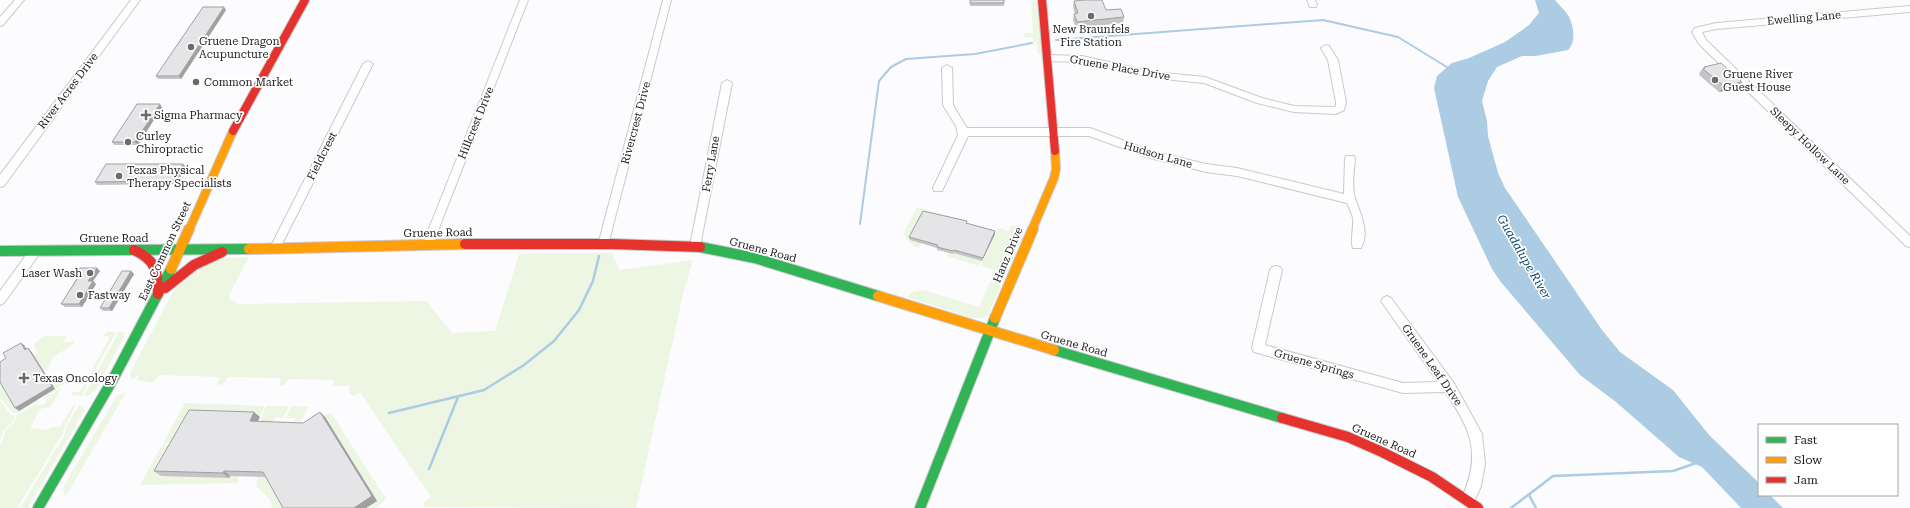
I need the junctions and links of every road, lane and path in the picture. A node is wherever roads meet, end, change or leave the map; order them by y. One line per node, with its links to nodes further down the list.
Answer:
1 (20, 0): 8 (street)
2 (136, 0): 18 (street, River Acres Drive)
3 (305, 0): 27 (street, East Common Street)
4 (524, 0): 24 (street, Hillcrest Drive)
5 (667, 0): 22 (street, Rivercrest Drive)
6 (1042, 0): 11 (street, Hanz Drive)
7 (1910, 9): 9 (street, Ewelling Lane)
8 (0, 23)
9 (1698, 30): 21 (street, Sleepy Hollow Lane)
10 (1326, 48): 11 (street, Gruene Place Drive)
11 (1047, 58): 15 (street, Hanz Drive)
12 (368, 64): 26 (street, Fieldcrest)
13 (947, 68): 16 (street)
14 (727, 83): 25 (street, Ferry Lane)
15 (1054, 131): 16 (street, Hudson Lane); 20 (street, Hudson Lane); 36 (street, Hanz Drive)
16 (963, 132): 19 (street)
17 (1350, 159): 20 (street)
18 (0, 183)
19 (938, 188)
20 (1352, 200): 23 (street)
21 (1910, 244)
22 (603, 245): 24 (street, Gruene Road); 25 (street, Gruene Road)
23 (1357, 245)
24 (427, 246): 26 (street, Gruene Road)
25 (695, 246): 36 (street, Gruene Road)
26 (275, 248): 28 (street, Gruene Road)
27 (181, 249): 28 (street, Gruene Road); 30 (street, Gruene Road); 33 (street, East Common Street)
28 (231, 249): 33 (street)
29 (36, 250): 30 (street, Gruene Road); 31 (street, Gruene Road); 34 (street)
30 (133, 250): 33 (street)
31 (0, 251)
32 (1276, 270): 37 (street, Gruene Springs)
33 (158, 296): 39 (street, East Common Street)
34 (0, 300)
35 (1387, 301): 37 (street, Gruene Leaf Drive)
36 (989, 331): 38 (street, Gruene Road); 40 (street, Hanz Drive)
37 (1450, 387): 38 (street, Gruene Leaf Drive)
38 (1473, 504)
39 (38, 508)
40 (920, 508)

